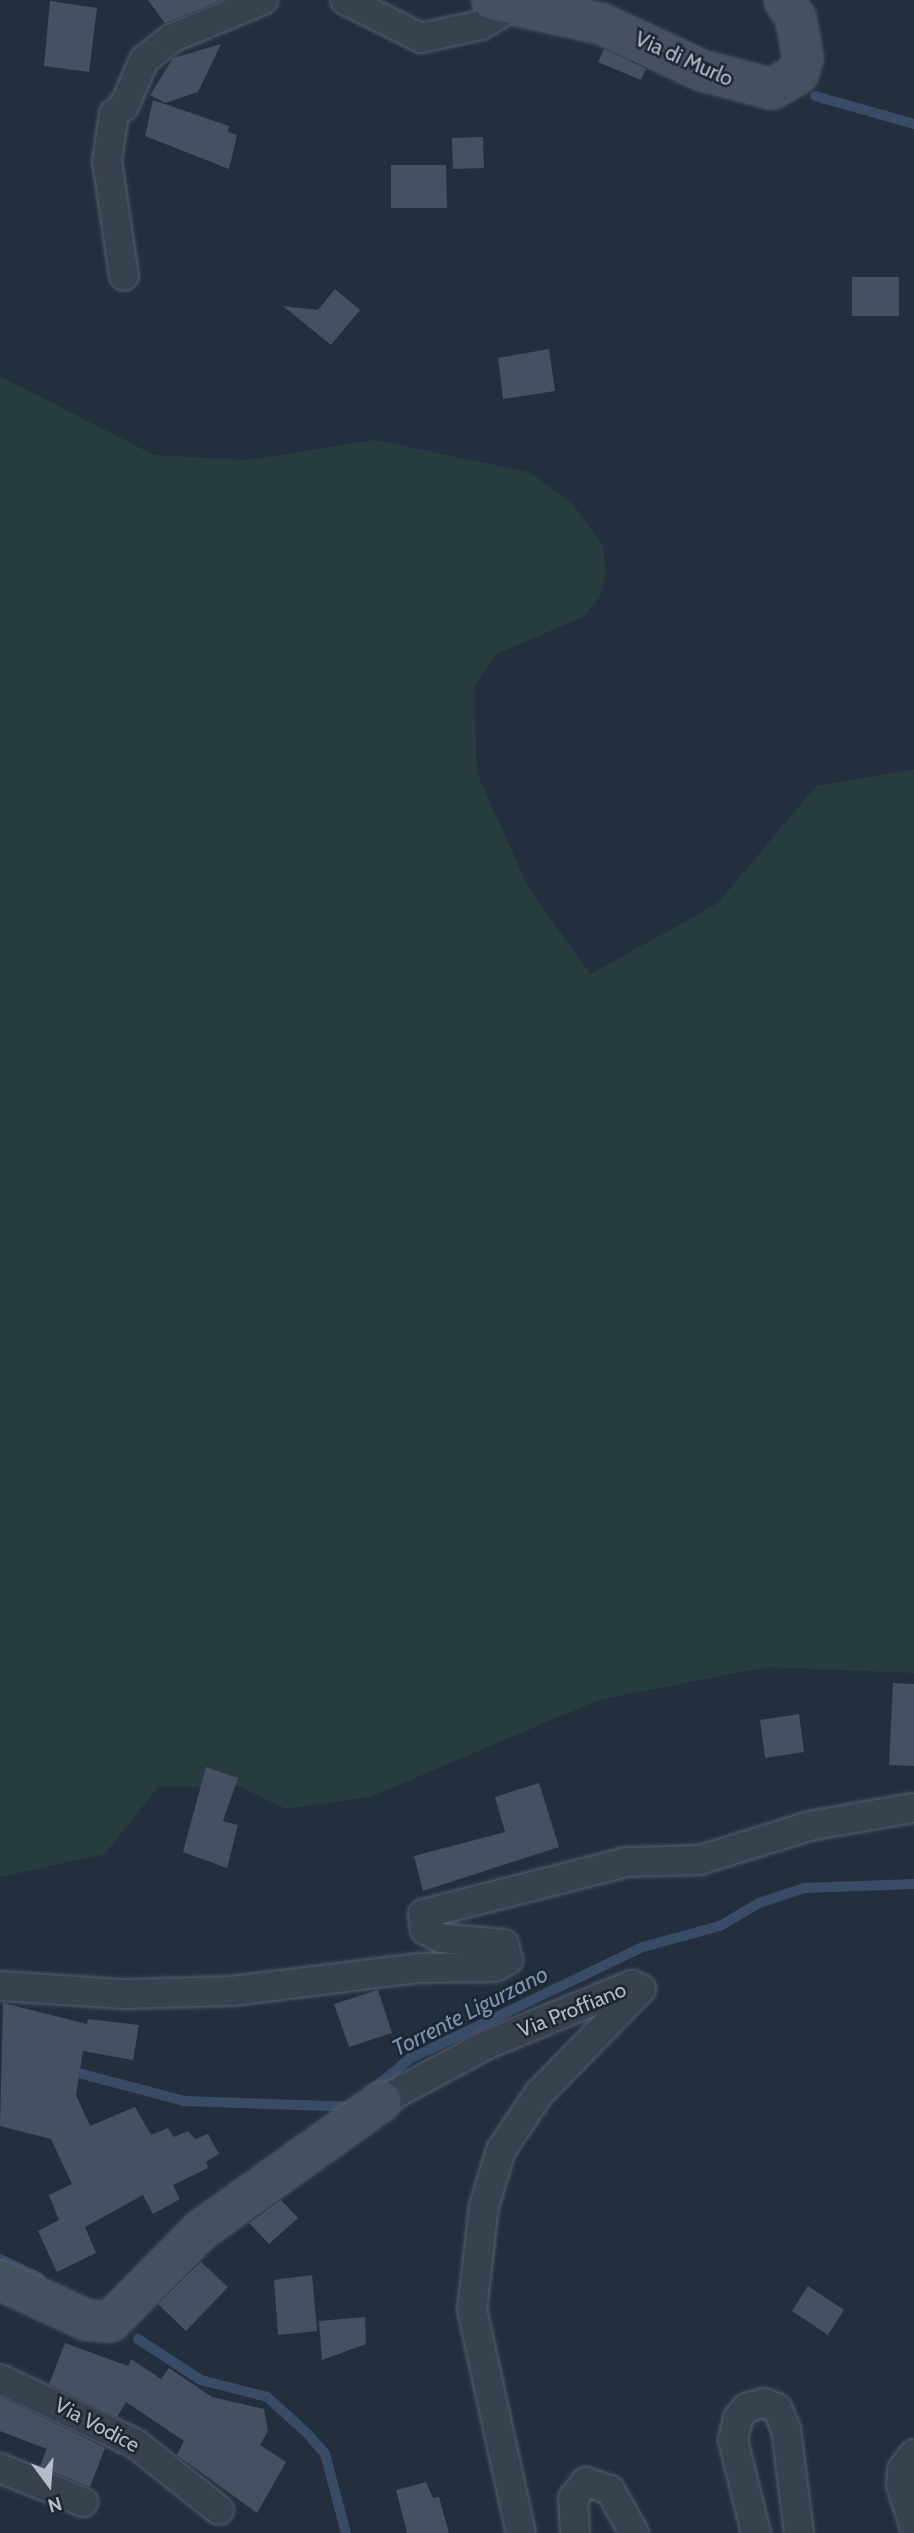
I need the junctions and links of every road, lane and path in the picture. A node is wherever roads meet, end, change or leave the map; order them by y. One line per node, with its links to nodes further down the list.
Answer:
1 (262, 0): 5 (street)
2 (345, 0): 4 (street)
3 (784, 0): 4 (street, Via di Murlo)
4 (501, 4)
5 (124, 276)
6 (912, 1808): 7 (street)
7 (0, 1986)
8 (382, 2101): 9 (street, Via Proffiano); 16 (street, Via Proffiano)
9 (0, 2280)
10 (0, 2379): 14 (street, Via Vodice)
11 (914, 2454): 15 (street)
12 (0, 2468): 13 (street)
13 (83, 2502)
14 (219, 2510)
15 (914, 2525)
16 (522, 2533)
17 (575, 2533): 18 (street)
18 (634, 2533)
19 (755, 2533): 20 (street)
20 (799, 2533)

